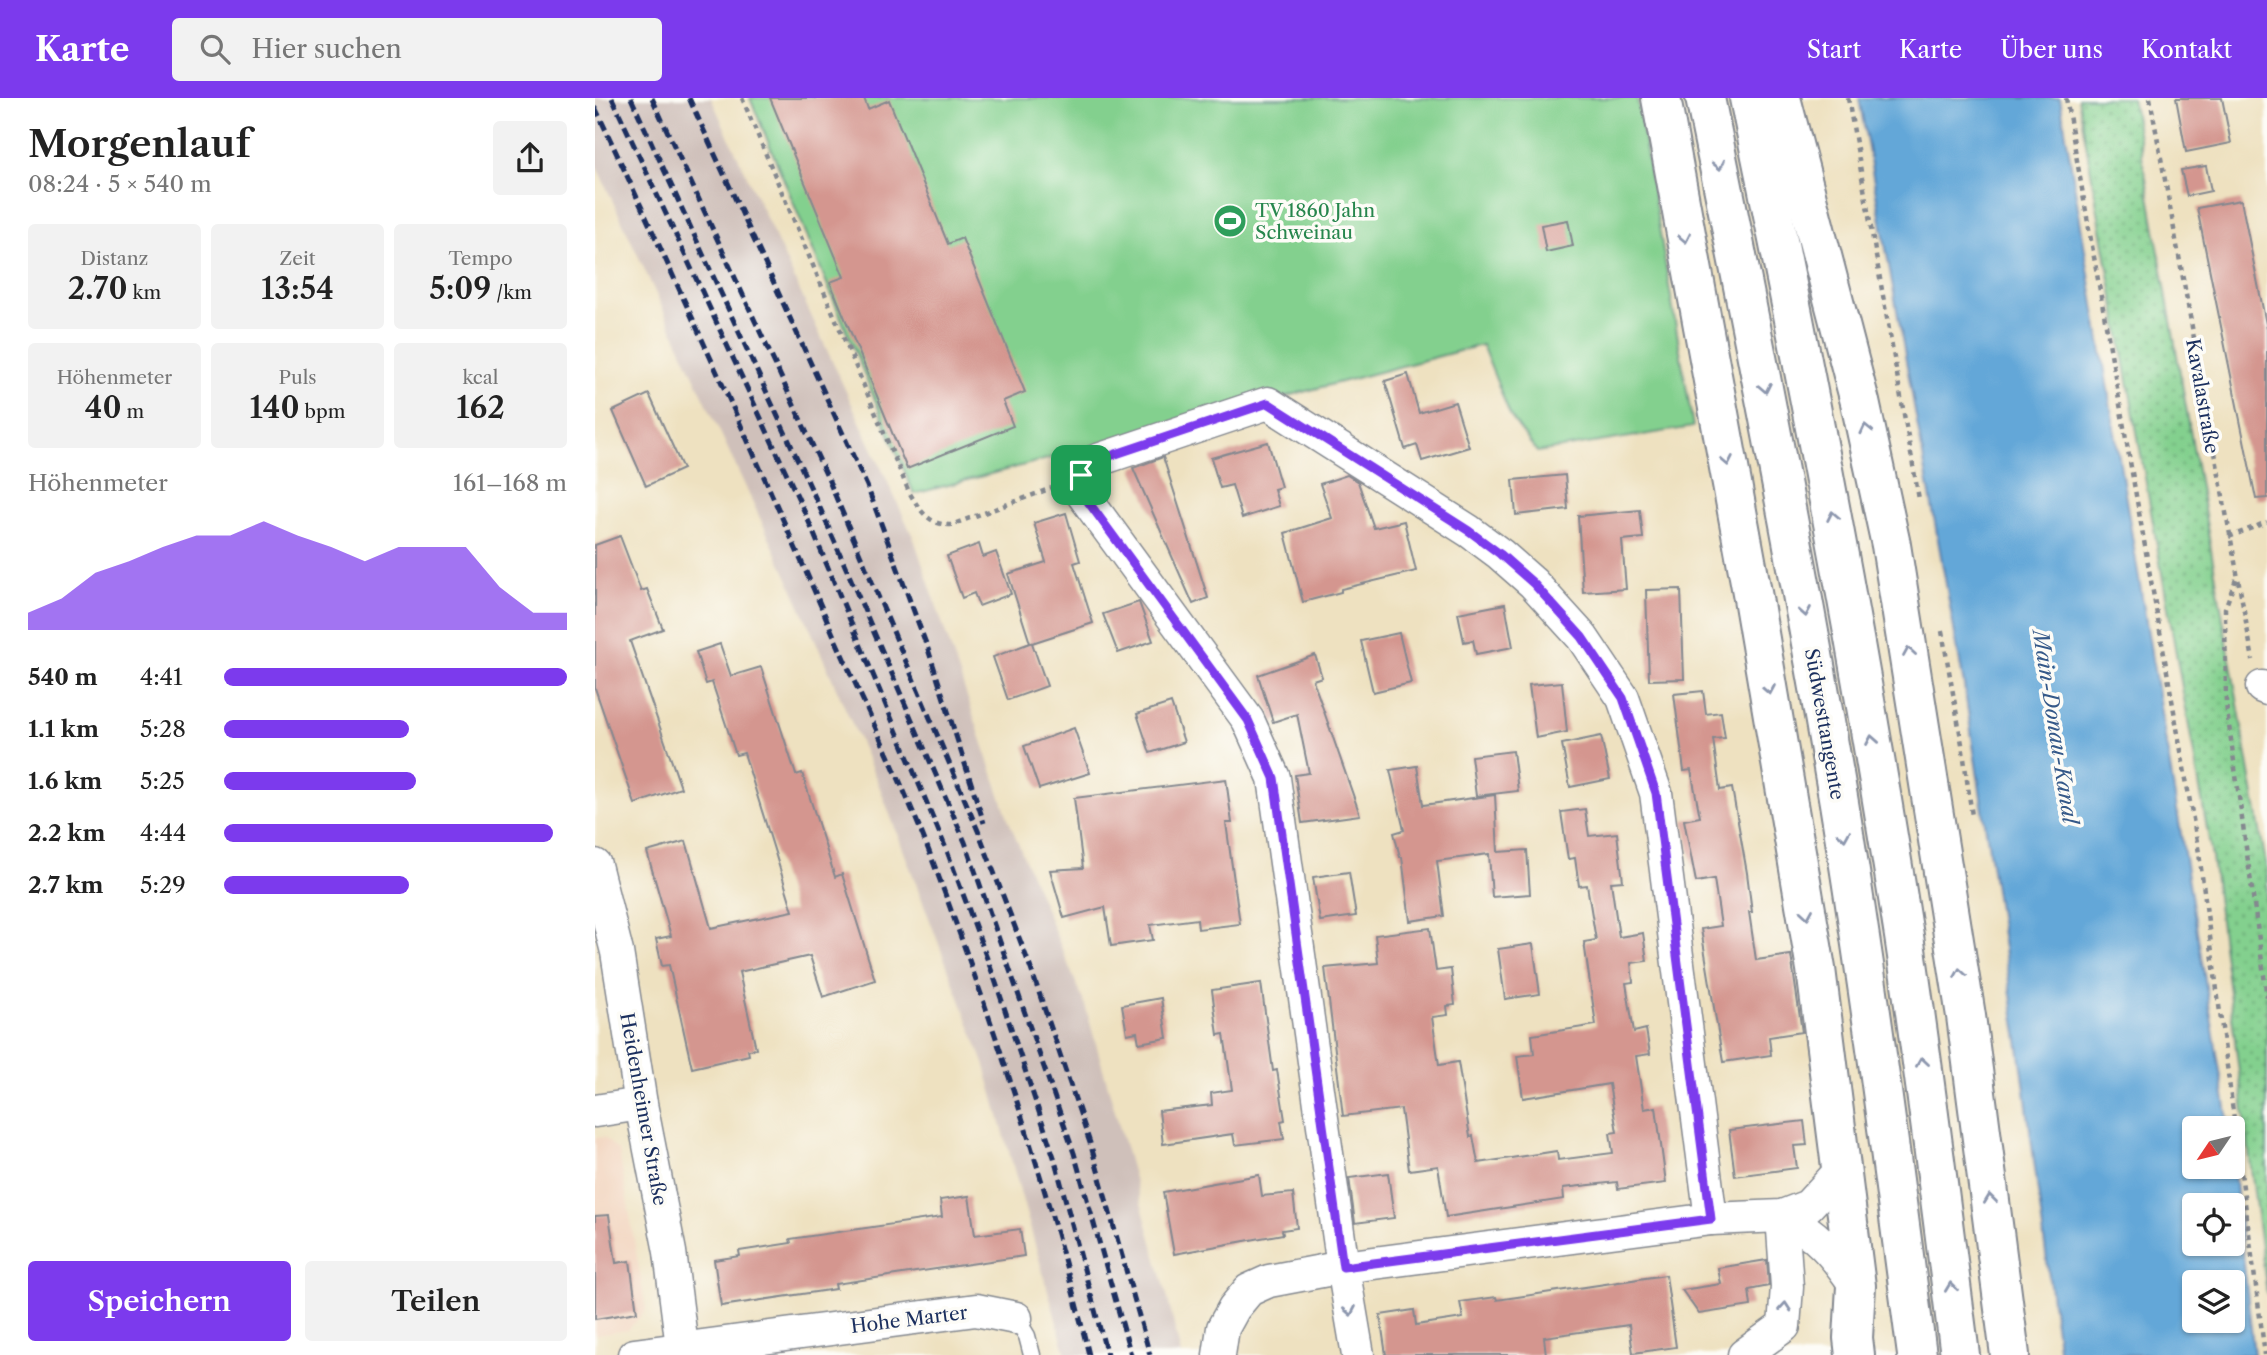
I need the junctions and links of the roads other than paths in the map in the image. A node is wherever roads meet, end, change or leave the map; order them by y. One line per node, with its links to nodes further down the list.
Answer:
1 (1661, 98): 8 (highway, one-way to 8)
2 (1705, 98): 21 (highway, Südwesttangente, one-way to 21)
3 (1749, 98): 22 (highway, one-way to 3)
4 (1781, 98): 23 (highway, one-way to 4)
5 (595, 865): 6 (street, Heidenheimer Straße)
6 (641, 1104): 7 (street); 14 (street, Heidenheimer Straße)
7 (595, 1111)
8 (1842, 1169): 9 (street); 12 (highway)
9 (1781, 1216): 10 (street); 12 (street); 19 (street, one-way to 9)
10 (1711, 1219): 11 (street); 11 (street)
11 (1343, 1267): 17 (street); 18 (street, one-way to 18)
12 (1856, 1286): 20 (highway)
13 (1016, 1318): 14 (street, Hohe Marter); 16 (lane)
14 (683, 1351): 15 (street, Hohe Marter)
15 (634, 1355)
16 (1032, 1355)
17 (1219, 1355)
18 (1358, 1355)
19 (1744, 1355)
20 (1855, 1355)
21 (1917, 1355)
22 (1960, 1355)
23 (2010, 1355)

